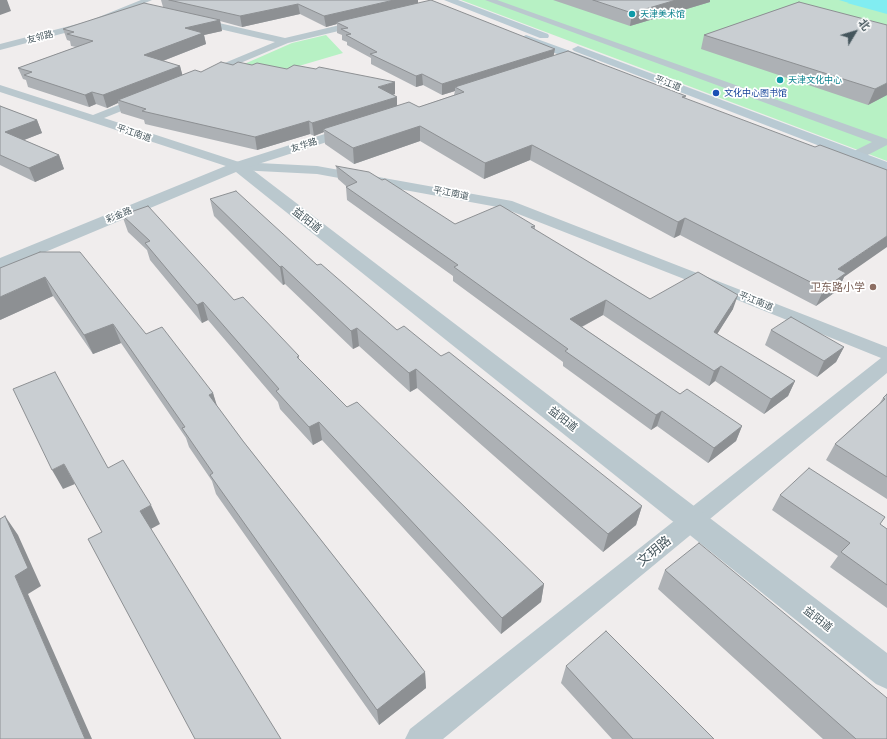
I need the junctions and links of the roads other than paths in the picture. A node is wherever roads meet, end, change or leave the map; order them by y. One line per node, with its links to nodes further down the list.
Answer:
1 (489, 0): 15 (street)
2 (443, 2): 8 (main road, 平江道); 15 (main road, 平江道)
3 (148, 5): 7 (street, 友邻路)
4 (185, 18): 6 (street)
5 (370, 21): 6 (street)
6 (285, 41): 10 (street)
7 (0, 47)
8 (575, 57): 9 (street); 18 (main road, 平江道)
9 (552, 64)
10 (196, 78)
11 (0, 88): 13 (street, 平江南道)
12 (152, 96): 13 (street)
13 (92, 120): 16 (street, 平江南道)
14 (365, 125): 16 (street, 友华路)
15 (857, 155): 17 (main road, 平江道)
16 (238, 166): 19 (street, 彩金路); 20 (street, 平江南道); 22 (street, 益阳道)
17 (887, 167)
18 (887, 178)
19 (0, 264)
20 (887, 354)
21 (887, 363): 22 (street, 文玥路)
22 (692, 520): 23 (street, 益阳道); 24 (street, 文玥路)
23 (887, 673)
24 (420, 739)

